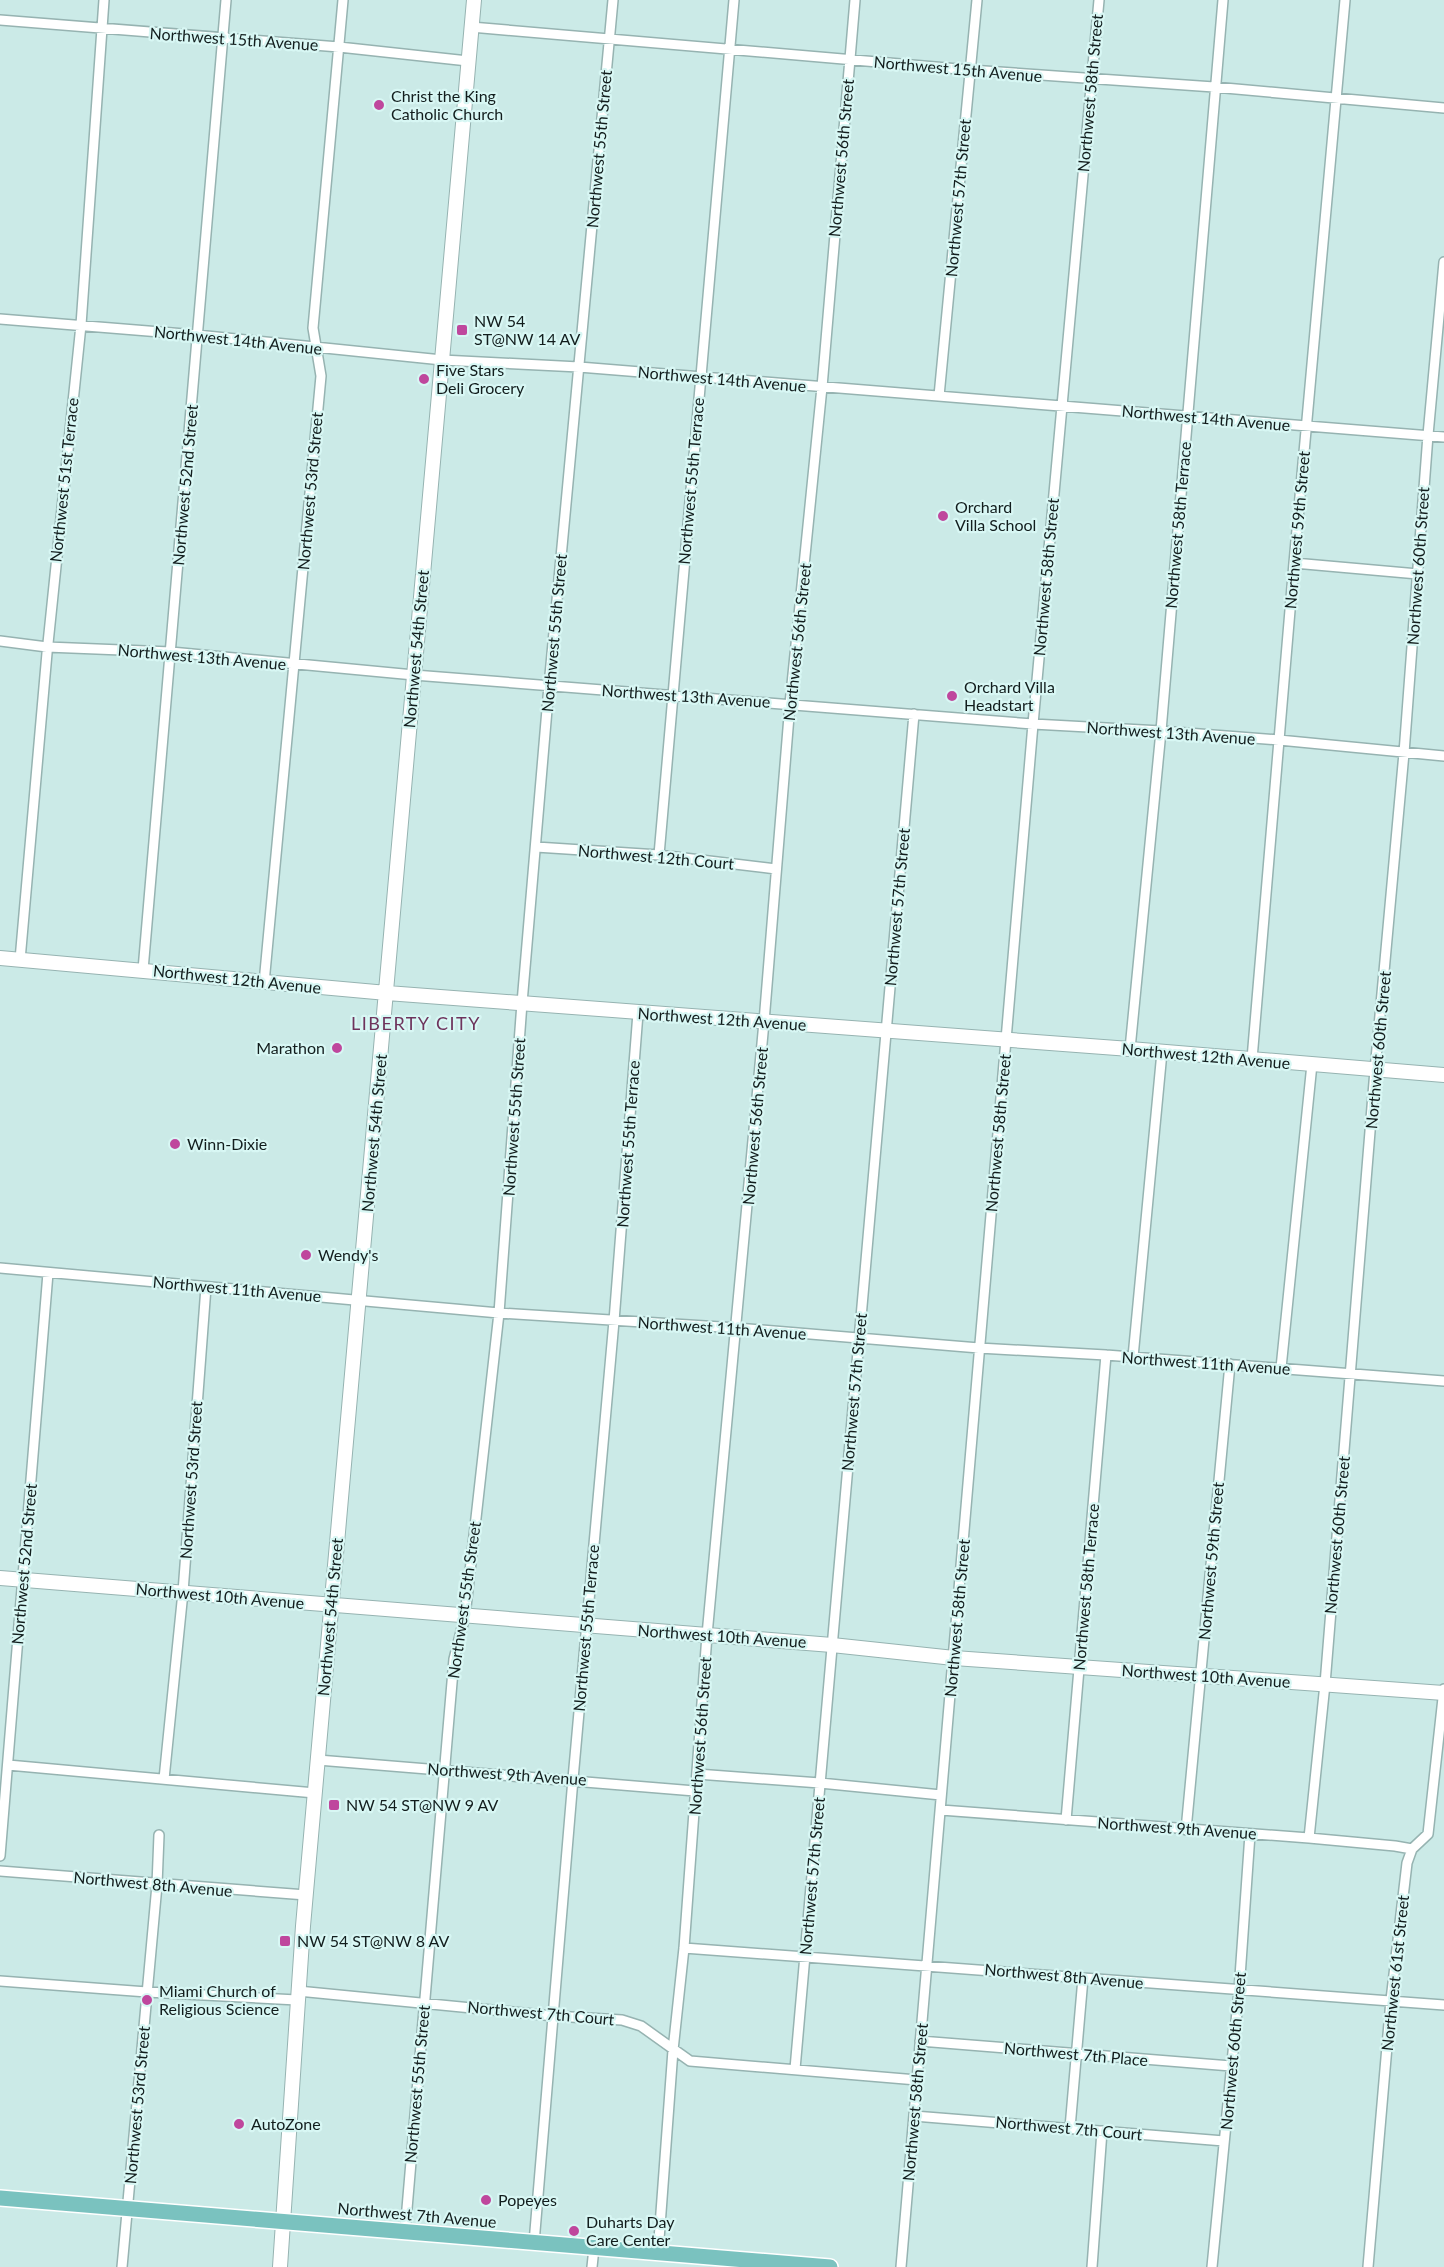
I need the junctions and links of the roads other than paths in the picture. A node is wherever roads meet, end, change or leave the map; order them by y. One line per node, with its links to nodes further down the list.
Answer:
1 (104, 0): 14 (street, Northwest 51st Terrace)
2 (226, 0): 15 (street, Northwest 52nd Street)
3 (343, 0): 17 (street, Northwest 53rd Street)
4 (474, 0): 13 (main road, Northwest 54th Street)
5 (613, 0): 16 (street, Northwest 55th Street)
6 (734, 0): 18 (street, Northwest 55th Terrace)
7 (855, 0): 19 (street, Northwest 56th Street)
8 (977, 0): 21 (street, Northwest 57th Street)
9 (1099, 0): 22 (street, Northwest 58th Street)
10 (1222, 0): 23 (street, Northwest 58th Terrace)
11 (1345, 0): 24 (street, Northwest 59th Street)
12 (0, 20): 14 (street, Northwest 15th Avenue)
13 (471, 27): 16 (street, Northwest 15th Avenue); 20 (main road, Northwest 54th Street)
14 (101, 29): 15 (street, Northwest 15th Avenue); 28 (street, Northwest 51st Terrace)
15 (222, 37): 17 (street, Northwest 15th Avenue); 29 (street, Northwest 52nd Street)
16 (609, 39): 18 (street, Northwest 15th Avenue); 32 (street, Northwest 55th Street)
17 (339, 47): 20 (street, Northwest 15th Avenue); 30 (street, Northwest 53rd Street)
18 (729, 50): 19 (street, Northwest 15th Avenue); 33 (street, Northwest 55th Terrace)
19 (850, 60): 21 (street, Northwest 15th Avenue); 34 (street, Northwest 56th Street)
20 (468, 61): 31 (main road, Northwest 54th Street)
21 (970, 70): 22 (street, Northwest 15th Avenue); 35 (street, Northwest 57th Street)
22 (1092, 79): 23 (street, Northwest 15th Avenue); 36 (street, Northwest 58th Street)
23 (1214, 87): 24 (street, Northwest 15th Avenue); 37 (street, Northwest 58th Terrace)
24 (1337, 99): 25 (street, Northwest 15th Avenue); 38 (street, Northwest 59th Street)
25 (1444, 108)
26 (1444, 262): 39 (street, Northwest 60th Street)
27 (0, 320): 28 (street, Northwest 14th Avenue)
28 (81, 325): 29 (street, Northwest 14th Avenue); 44 (street, Northwest 51st Terrace)
29 (197, 335): 30 (street, Northwest 14th Avenue); 45 (street, Northwest 52nd Street)
30 (318, 348): 31 (street, Northwest 14th Avenue); 46 (street, Northwest 53rd Street)
31 (442, 360): 32 (street, Northwest 14th Avenue); 47 (main road, Northwest 54th Street)
32 (579, 367): 33 (street, Northwest 14th Avenue); 48 (street, Northwest 55th Street)
33 (699, 377): 34 (street, Northwest 14th Avenue); 49 (street, Northwest 55th Terrace)
34 (822, 387): 35 (street, Northwest 14th Avenue); 50 (street, Northwest 56th Street)
35 (939, 396): 36 (street, Northwest 14th Avenue)
36 (1062, 406): 37 (street, Northwest 14th Avenue); 52 (street, Northwest 58th Street)
37 (1187, 416): 38 (street, Northwest 14th Avenue); 53 (street, Northwest 58th Terrace)
38 (1306, 427): 39 (street, Northwest 14th Avenue); 41 (street, Northwest 59th Street)
39 (1428, 435): 40 (street, Northwest 14th Avenue); 42 (street, Northwest 60th Street)
40 (1444, 437)
41 (1294, 562): 42 (street); 54 (street, Northwest 59th Street)
42 (1418, 574): 55 (street, Northwest 60th Street)
43 (0, 641): 44 (street, Northwest 13th Avenue)
44 (47, 647): 45 (street, Northwest 13th Avenue); 61 (street, Northwest 51st Terrace)
45 (171, 652): 46 (street, Northwest 13th Avenue); 62 (street, Northwest 52nd Street)
46 (294, 665): 47 (street, Northwest 13th Avenue); 63 (street, Northwest 53rd Street)
47 (414, 675): 48 (street, Northwest 13th Avenue); 64 (main road, Northwest 54th Street)
48 (549, 686): 49 (street, Northwest 13th Avenue); 57 (street, Northwest 55th Street)
49 (674, 695): 50 (street, Northwest 13th Avenue); 58 (street, Northwest 55th Terrace)
50 (790, 704): 51 (street, Northwest 13th Avenue); 59 (street, Northwest 56th Street)
51 (914, 714): 52 (street, Northwest 13th Avenue); 68 (street, Northwest 57th Street)
52 (1033, 724): 53 (street, Northwest 13th Avenue); 69 (street, Northwest 58th Street)
53 (1161, 731): 54 (street, Northwest 13th Avenue); 70 (street, Northwest 58th Terrace)
54 (1279, 740): 55 (street, Northwest 13th Avenue); 72 (street, Northwest 59th Street)
55 (1404, 753): 56 (street, Northwest 13th Avenue); 74 (street, Northwest 60th Street)
56 (1444, 756)
57 (536, 848): 58 (street, Northwest 12th Court); 65 (street, Northwest 55th Street)
58 (659, 855): 59 (street, Northwest 12th Court)
59 (776, 869): 67 (street, Northwest 56th Street)
60 (0, 958): 61 (main road, Northwest 12th Avenue)
61 (20, 960): 62 (main road, Northwest 12th Avenue)
62 (143, 970): 63 (main road, Northwest 12th Avenue)
63 (264, 983): 64 (main road, Northwest 12th Avenue)
64 (387, 993): 65 (main road, Northwest 12th Avenue); 79 (main road, Northwest 54th Street)
65 (522, 1003): 66 (main road, Northwest 12th Avenue); 80 (street, Northwest 55th Street)
66 (638, 1013): 67 (main road, Northwest 12th Avenue); 81 (street, Northwest 55th Terrace)
67 (764, 1022): 68 (main road, Northwest 12th Avenue); 82 (street, Northwest 56th Street)
68 (886, 1031): 69 (main road, Northwest 12th Avenue); 83 (street, Northwest 57th Street)
69 (1006, 1040): 70 (main road, Northwest 12th Avenue); 84 (street, Northwest 58th Street)
70 (1130, 1049): 71 (main road, Northwest 12th Avenue)
71 (1162, 1052): 72 (main road, Northwest 12th Avenue); 86 (street)
72 (1252, 1059): 73 (main road, Northwest 12th Avenue)
73 (1311, 1064): 74 (main road, Northwest 12th Avenue); 88 (street)
74 (1376, 1070): 75 (main road, Northwest 12th Avenue); 89 (street, Northwest 60th Street)
75 (1444, 1076)
76 (0, 1268): 77 (street, Northwest 11th Avenue)
77 (48, 1273): 78 (street, Northwest 11th Avenue); 92 (street, Northwest 52nd Street)
78 (206, 1287): 79 (street, Northwest 11th Avenue); 93 (street, Northwest 53rd Street)
79 (358, 1299): 80 (street, Northwest 11th Avenue); 94 (main road, Northwest 54th Street)
80 (499, 1313): 81 (street, Northwest 11th Avenue); 95 (street, Northwest 55th Street)
81 (614, 1321): 82 (street, Northwest 11th Avenue); 96 (street, Northwest 55th Terrace)
82 (737, 1329): 83 (street, Northwest 11th Avenue); 97 (street, Northwest 56th Street)
83 (859, 1338): 84 (street, Northwest 11th Avenue); 98 (street, Northwest 57th Street)
84 (979, 1348): 85 (street, Northwest 11th Avenue); 99 (street, Northwest 58th Street)
85 (1106, 1355): 86 (street, Northwest 11th Avenue); 100 (street, Northwest 58th Terrace)
86 (1133, 1357): 87 (street, Northwest 11th Avenue)
87 (1230, 1364): 88 (street, Northwest 11th Avenue); 101 (street, Northwest 59th Street)
88 (1281, 1368): 89 (street, Northwest 11th Avenue)
89 (1350, 1374): 90 (street, Northwest 11th Avenue); 102 (street, Northwest 60th Street)
90 (1444, 1381)
91 (0, 1578): 92 (main road, Northwest 10th Avenue)
92 (23, 1580): 93 (main road, Northwest 10th Avenue); 106 (street, Northwest 52nd Street)
93 (183, 1592): 94 (main road, Northwest 10th Avenue); 109 (street, Northwest 53rd Street)
94 (332, 1606): 95 (main road, Northwest 10th Avenue); 105 (main road, Northwest 54th Street)
95 (465, 1616): 96 (main road, Northwest 10th Avenue); 107 (street, Northwest 55th Street)
96 (586, 1626): 97 (main road, Northwest 10th Avenue); 110 (street, Northwest 55th Terrace)
97 (707, 1635): 98 (main road, Northwest 10th Avenue); 108 (street, Northwest 56th Street)
98 (832, 1645): 99 (main road, Northwest 10th Avenue); 111 (street, Northwest 57th Street)
99 (954, 1658): 100 (main road, Northwest 10th Avenue); 114 (street, Northwest 58th Street)
100 (1079, 1666): 101 (main road, Northwest 10th Avenue); 116 (street, Northwest 58th Terrace)
101 (1201, 1677): 102 (main road, Northwest 10th Avenue); 117 (street, Northwest 59th Street)
102 (1325, 1684): 104 (main road, Northwest 10th Avenue); 120 (street, Northwest 60th Street)
103 (1444, 1688): 104 (street, Northwest 61st Street)
104 (1444, 1693): 121 (street, Northwest 61st Street)
105 (318, 1760): 107 (street, Northwest 9th Avenue); 113 (main road, Northwest 54th Street)
106 (8, 1765): 109 (street); 122 (street, Northwest 52nd Street)
107 (444, 1770): 110 (street, Northwest 9th Avenue); 135 (street, Northwest 55th Street)
108 (697, 1774): 111 (street); 112 (street, Northwest 56th Street)
109 (164, 1779): 113 (street)
110 (573, 1779): 112 (street, Northwest 9th Avenue); 137 (street, Northwest 55th Terrace)
111 (820, 1783): 114 (street); 127 (street, Northwest 57th Street)
112 (695, 1791): 126 (street, Northwest 56th Street)
113 (315, 1793): 125 (main road, Northwest 54th Street)
114 (941, 1795): 115 (street, Northwest 58th Street)
115 (940, 1810): 116 (street, Northwest 9th Avenue); 128 (street, Northwest 58th Street)
116 (1066, 1820): 117 (street, Northwest 9th Avenue)
117 (1186, 1830): 118 (street, Northwest 9th Avenue)
118 (1250, 1834): 120 (street, Northwest 9th Avenue); 131 (street, Northwest 60th Street)
119 (159, 1835): 124 (street, Northwest 53rd Street)
120 (1309, 1838): 121 (street, Northwest 9th Avenue)
121 (1412, 1849): 134 (street, Northwest 61st Street)
122 (0, 1856)
123 (0, 1871): 124 (street, Northwest 8th Avenue)
124 (157, 1885): 125 (street, Northwest 8th Avenue); 132 (street, Northwest 53rd Street)
125 (306, 1895): 133 (main road, Northwest 54th Street)
126 (684, 1948): 127 (street, Northwest 8th Avenue); 139 (street, Northwest 56th Street)
127 (805, 1956): 128 (street, Northwest 8th Avenue); 142 (street, Northwest 57th Street)
128 (926, 1965): 129 (street, Northwest 8th Avenue); 138 (street, Northwest 58th Street)
129 (1083, 1978): 131 (street, Northwest 8th Avenue); 140 (street)
130 (0, 1981): 132 (street, Northwest 7th Court)
131 (1239, 1991): 134 (street, Northwest 8th Avenue); 141 (street, Northwest 60th Street)
132 (147, 1992): 133 (street, Northwest 7th Court); 149 (street, Northwest 53rd Street)
133 (297, 1995): 135 (street, Northwest 7th Court); 150 (main road, Northwest 54th Street)
134 (1391, 2000): 136 (street, Northwest 8th Avenue); 162 (street, Northwest 61st Street)
135 (424, 2002): 137 (street, Northwest 7th Court); 151 (street, Northwest 55th Street)
136 (1444, 2005)
137 (554, 2016): 139 (street, Northwest 7th Court); 152 (street, Northwest 55th Terrace)
138 (920, 2041): 140 (street, Northwest 7th Place); 143 (street, Northwest 58th Street)
139 (673, 2050): 142 (street, Northwest 7th Court); 154 (street, Northwest 56th Street)
140 (1077, 2054): 141 (street, Northwest 7th Place); 145 (street)
141 (1231, 2066): 147 (street, Northwest 60th Street)
142 (795, 2069): 143 (street, Northwest 7th Court)
143 (917, 2080): 144 (street, Northwest 58th Street)
144 (914, 2115): 145 (street, Northwest 7th Court); 159 (street, Northwest 58th Street)
145 (1071, 2128): 146 (street, Northwest 7th Court)
146 (1102, 2131): 147 (street, Northwest 7th Court); 160 (street)
147 (1224, 2141): 161 (street, Northwest 60th Street)
148 (0, 2198): 149 (main road, Northwest 7th Avenue)
149 (128, 2209): 150 (main road, Northwest 7th Avenue); 155 (street, Northwest 53rd Street)
150 (284, 2222): 151 (main road, Northwest 7th Avenue); 156 (main road, Northwest 54th Street)
151 (405, 2232): 152 (main road, Northwest 7th Avenue)
152 (534, 2243): 153 (main road, Northwest 7th Avenue)
153 (594, 2248): 154 (main road, Northwest 7th Avenue); 157 (street)
154 (658, 2253): 158 (main road, Northwest 7th Avenue)
155 (122, 2267)
156 (280, 2267)
157 (592, 2267)
158 (830, 2267)
159 (901, 2267)
160 (1092, 2267)
161 (1212, 2267)
162 (1368, 2267)

